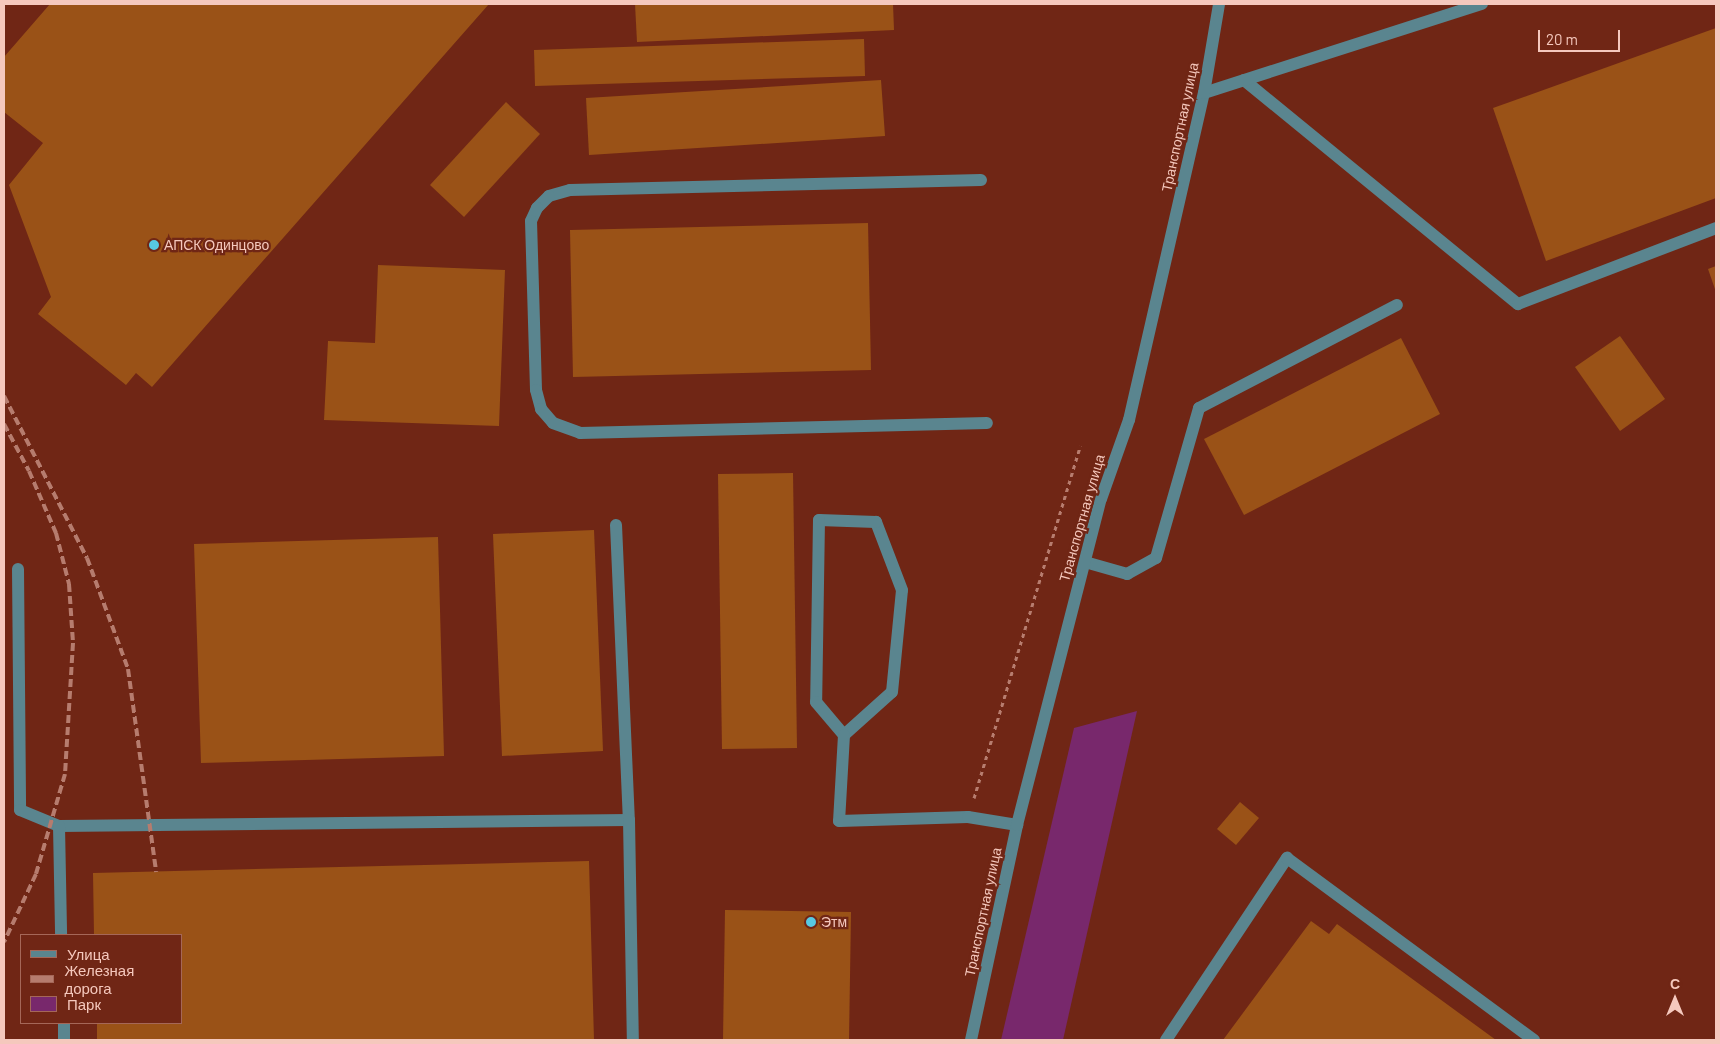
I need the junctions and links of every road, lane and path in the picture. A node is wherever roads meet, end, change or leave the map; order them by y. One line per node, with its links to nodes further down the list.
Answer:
1 (1219, 4): 4 (street, Транспортная улица)
2 (1482, 4): 3 (street)
3 (1244, 80): 4 (street); 6 (street)
4 (1204, 93): 11 (street, Транспортная улица)
5 (981, 180): 8 (street)
6 (1716, 228)
7 (1397, 305): 11 (street)
8 (987, 423)
9 (1080, 446): 14 (path)
10 (616, 525): 15 (street)
11 (1085, 562): 16 (street, Транспортная улица)
12 (18, 568): 17 (street)
13 (844, 735): 13 (street); 14 (street)
14 (968, 817): 16 (street)
15 (629, 820): 17 (street); 21 (street)
16 (1017, 825): 22 (street, Транспортная улица)
17 (59, 826): 18 (street)
18 (61, 934)
19 (64, 1024): 20 (street)
20 (64, 1040)
21 (633, 1040)
22 (971, 1040)
23 (1166, 1040): 24 (street)
24 (1534, 1040)

